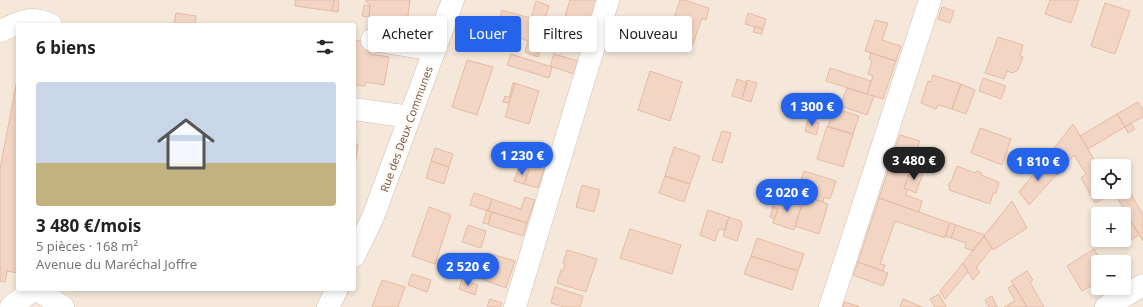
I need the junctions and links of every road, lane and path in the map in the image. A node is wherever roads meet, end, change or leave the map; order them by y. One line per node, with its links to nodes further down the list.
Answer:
1 (453, 0): 4 (street, Rue des Deux Communes)
2 (608, 0): 20 (street)
3 (930, 0): 21 (street)
4 (447, 17)
5 (18, 23): 6 (street)
6 (48, 23)
7 (16, 24): 8 (street)
8 (0, 31)
9 (434, 52): 11 (street, Rue des Deux Communes)
10 (356, 109): 11 (street)
11 (410, 116): 12 (street, Rue des Deux Communes)
12 (356, 250)
13 (1143, 285): 22 (street)
14 (32, 291): 17 (street)
15 (38, 291): 18 (street)
16 (337, 291): 19 (street)
17 (12, 307)
18 (63, 307)
19 (328, 307)
20 (515, 307)
21 (830, 307)
22 (1106, 307)

